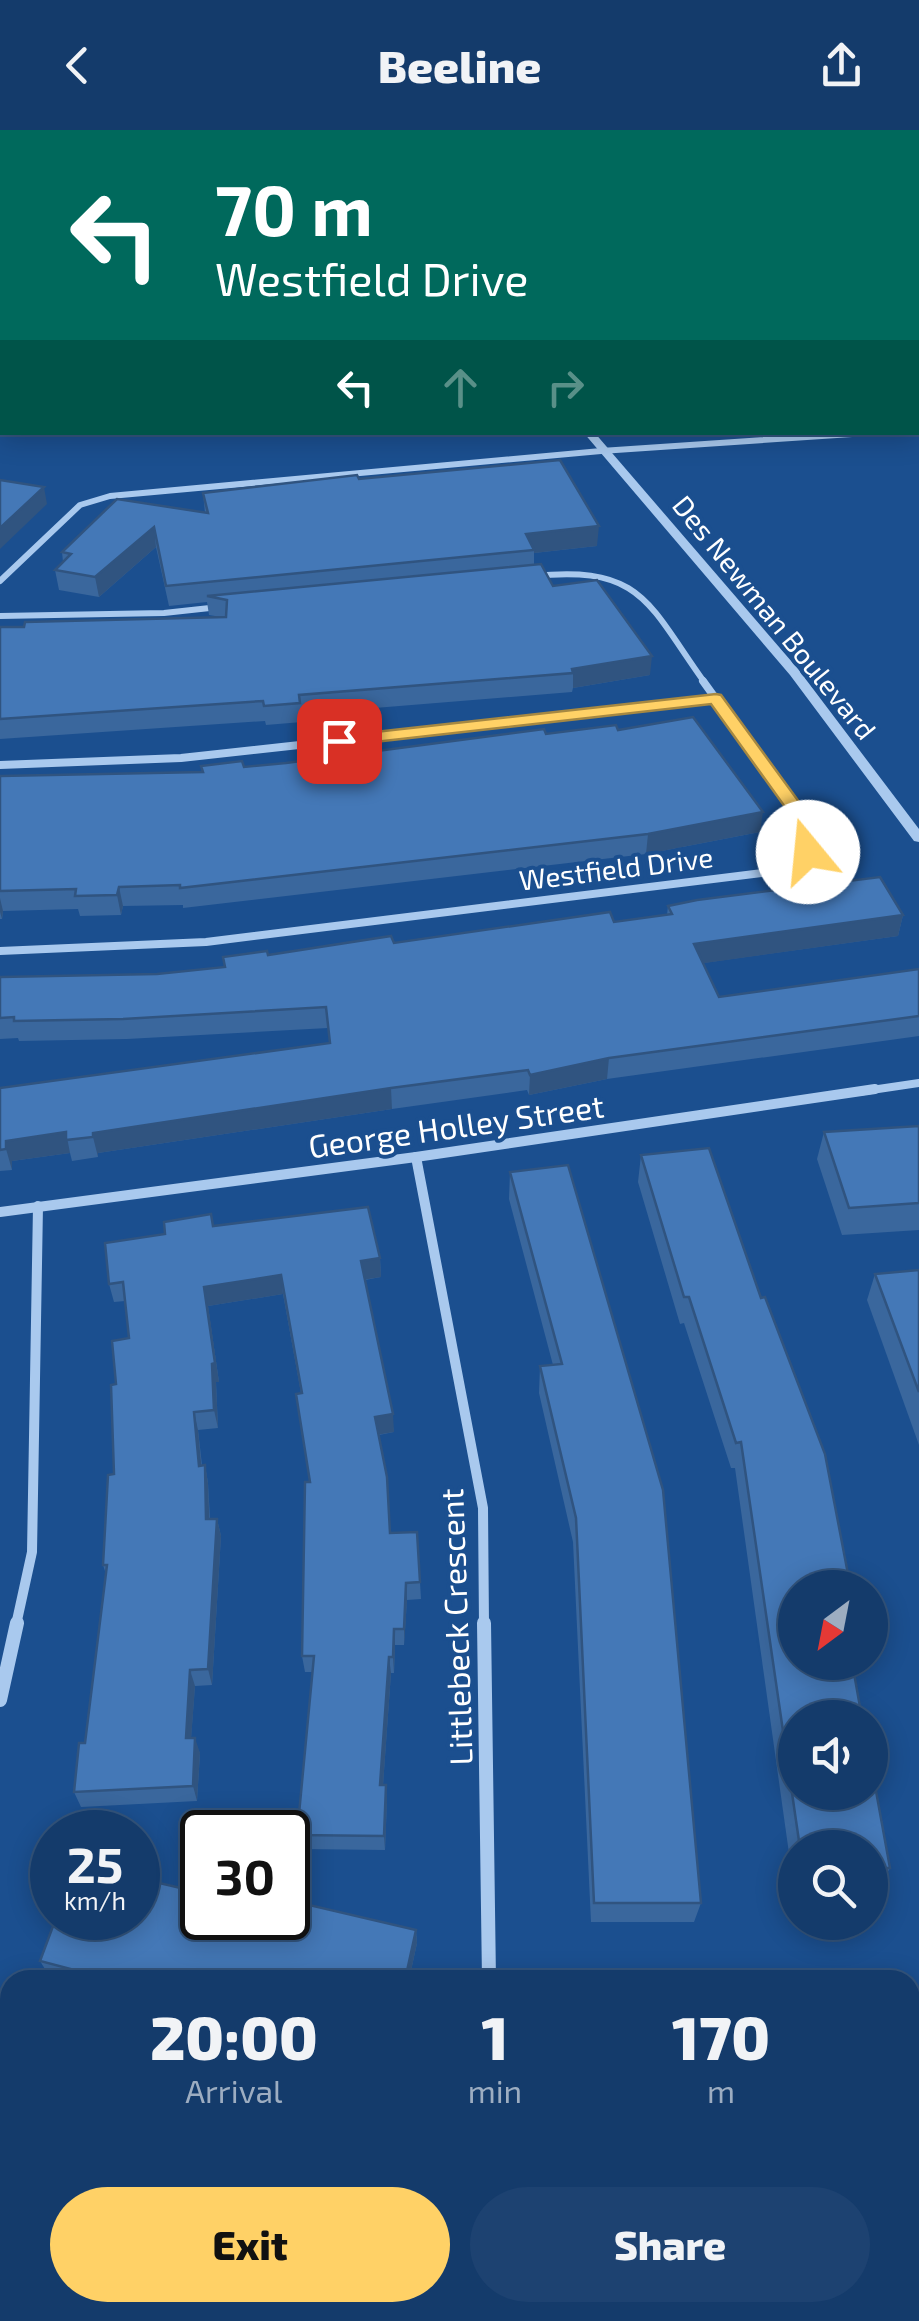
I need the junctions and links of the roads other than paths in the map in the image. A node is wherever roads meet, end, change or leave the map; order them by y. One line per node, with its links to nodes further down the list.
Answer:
1 (590, 435): 3 (street, Des Newman Boulevard)
2 (838, 435): 3 (street)
3 (601, 451): 5 (street); 10 (street, Des Newman Boulevard)
4 (517, 578): 8 (street)
5 (0, 581)
6 (223, 607): 7 (street)
7 (0, 616)
8 (716, 698): 9 (street); 11 (street, Westfield Drive)
9 (0, 764)
10 (919, 838)
11 (0, 951)
12 (919, 1083): 13 (street, George Holley Street)
13 (416, 1157): 14 (street, George Holley Street); 17 (street, Littlebeck Crescent)
14 (38, 1206): 15 (street, George Holley Street); 16 (street)
15 (0, 1212)
16 (0, 1700)
17 (489, 1970)

